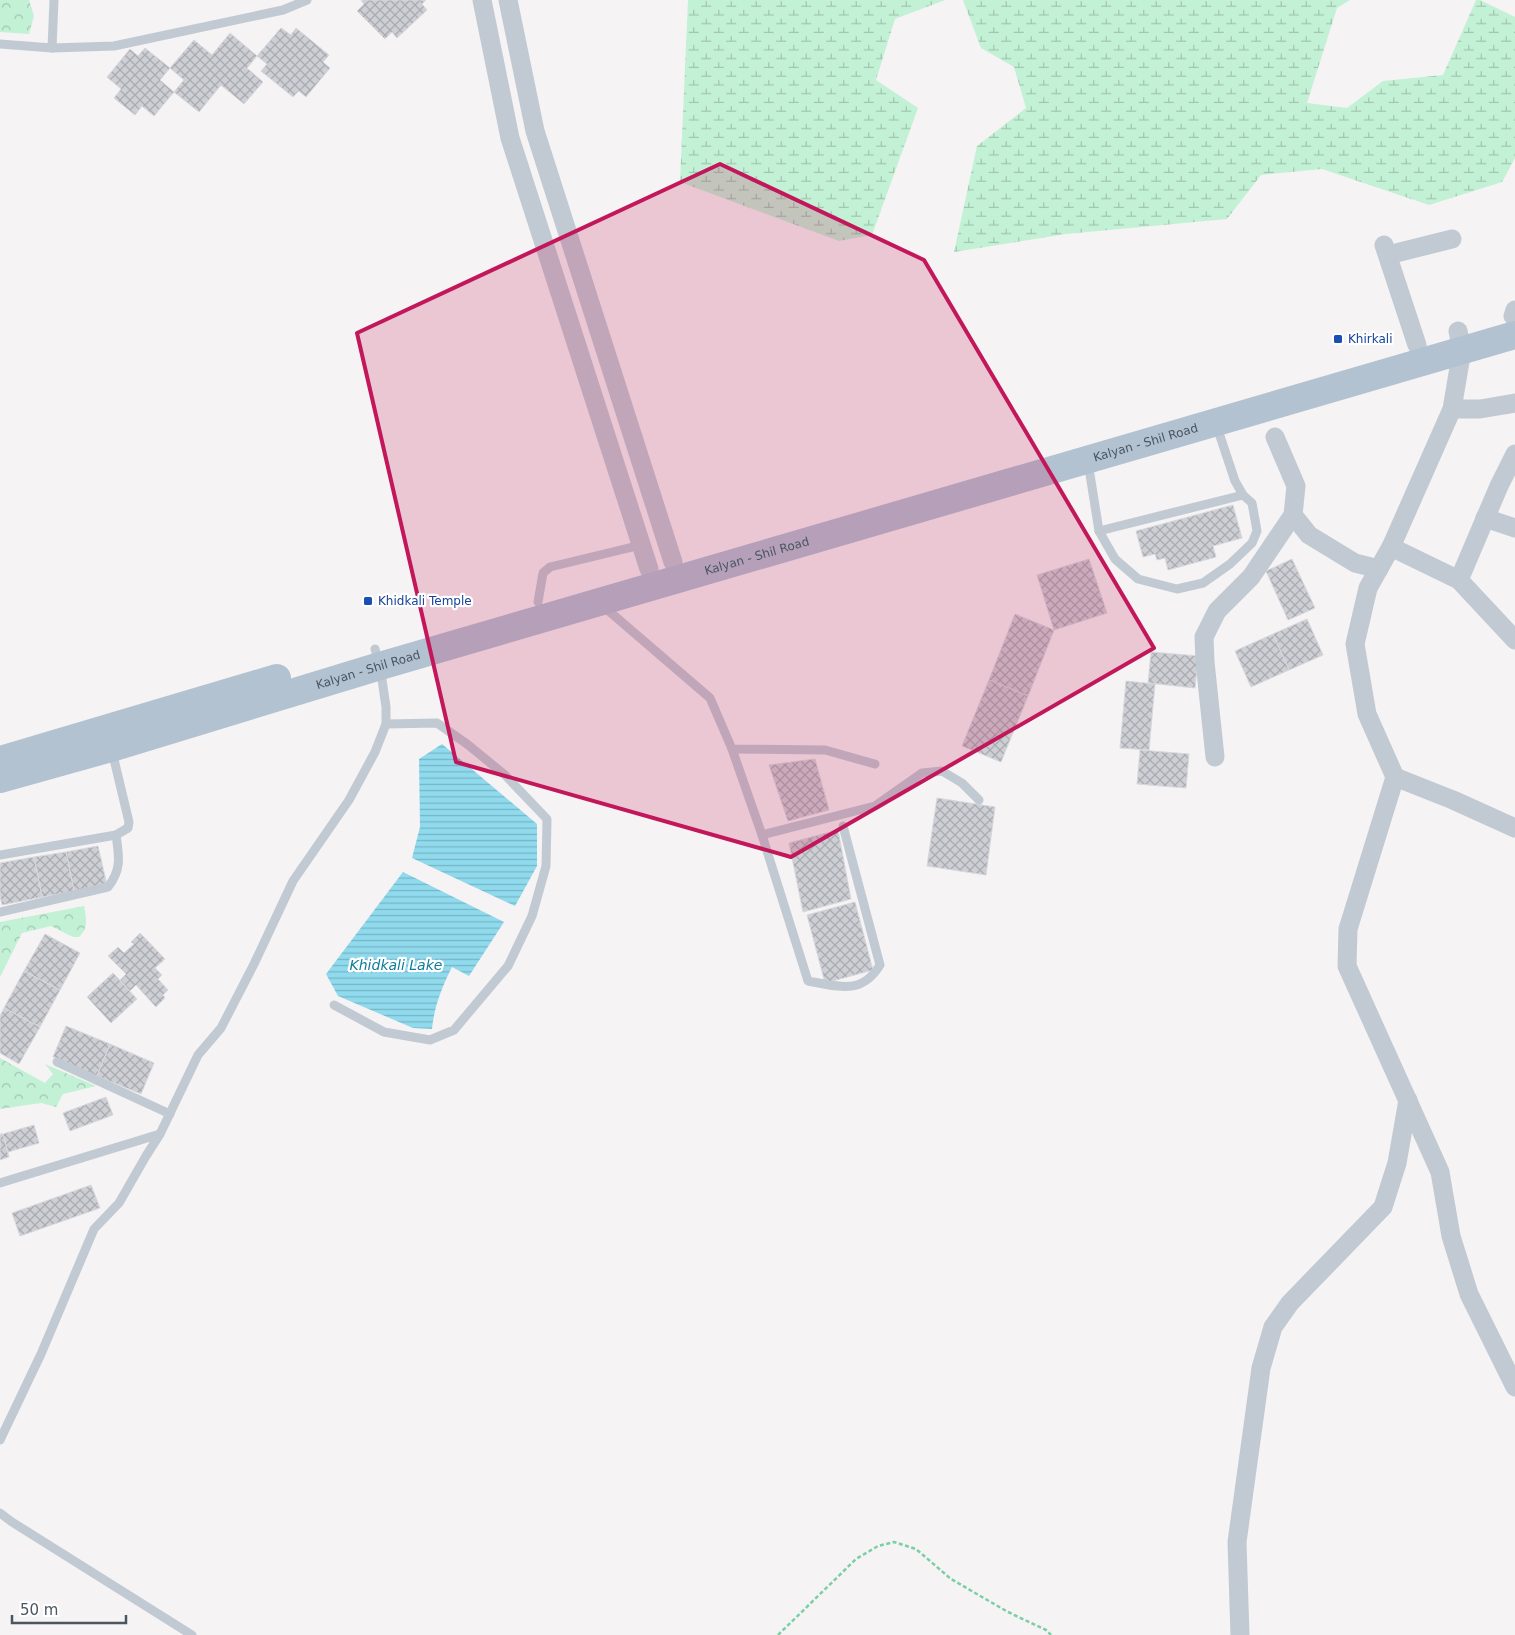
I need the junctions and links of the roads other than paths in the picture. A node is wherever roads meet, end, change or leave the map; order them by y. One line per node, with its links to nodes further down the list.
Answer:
1 (54, 0): 6 (lane)
2 (307, 0): 6 (lane)
3 (482, 0): 8 (street)
4 (508, 0): 7 (street)
5 (0, 44): 6 (lane)
6 (52, 48)
7 (534, 131): 8 (street); 26 (street)
8 (510, 138): 26 (street)
9 (1452, 239): 12 (street)
10 (1515, 319): 11 (main road, Kalyan - Shil Road)
11 (1460, 340): 12 (main road, Kalyan - Shil Road); 14 (street); 15 (main road, Kalyan - Shil Road)
12 (1418, 346): 26 (main road, Kalyan - Shil Road)
13 (1515, 403): 14 (street)
14 (1452, 409): 25 (street)
15 (1216, 423): 18 (main road, Kalyan - Shil Road); 20 (lane)
16 (1275, 437): 21 (street)
17 (1515, 454): 19 (street)
18 (1088, 460): 24 (lane); 29 (main road, Kalyan - Shil Road)
19 (1507, 489): 22 (street)
20 (1243, 495): 24 (lane); 24 (lane)
21 (1293, 515): 27 (street); 35 (street)
22 (1485, 518): 23 (street); 28 (street)
23 (1515, 528)
24 (1098, 531)
25 (1391, 547): 27 (street); 28 (street)
26 (654, 559): 31 (main road, Kalyan - Shil Road)
27 (1379, 569): 38 (street)
28 (1459, 580): 30 (street)
29 (600, 602): 31 (main road, Kalyan - Shil Road); 34 (lane)
30 (1515, 640)
31 (378, 658): 32 (lane); 33 (main road, Kalyan - Shil Road); 36 (main road, Kalyan - Shil Road)
32 (386, 724): 47 (lane); 50 (lane)
33 (111, 748): 39 (main road, Kalyan - Shil Road); 43 (lane)
34 (732, 748): 37 (lane); 44 (lane)
35 (1215, 757)
36 (0, 760)
37 (875, 764)
38 (1395, 778): 42 (street); 49 (street)
39 (0, 780)
40 (979, 800): 44 (lane)
41 (843, 826): 44 (lane)
42 (1515, 828)
43 (116, 835): 45 (lane); 46 (lane)
44 (762, 835)
45 (0, 855)
46 (0, 912)
47 (334, 1005)
48 (57, 1062): 50 (lane)
49 (1408, 1100): 53 (street); 57 (street)
50 (170, 1114): 51 (lane)
51 (160, 1134): 52 (lane); 54 (lane)
52 (0, 1183)
53 (1515, 1387)
54 (0, 1440)
55 (0, 1513): 56 (lane)
56 (192, 1635)
57 (1240, 1635)

